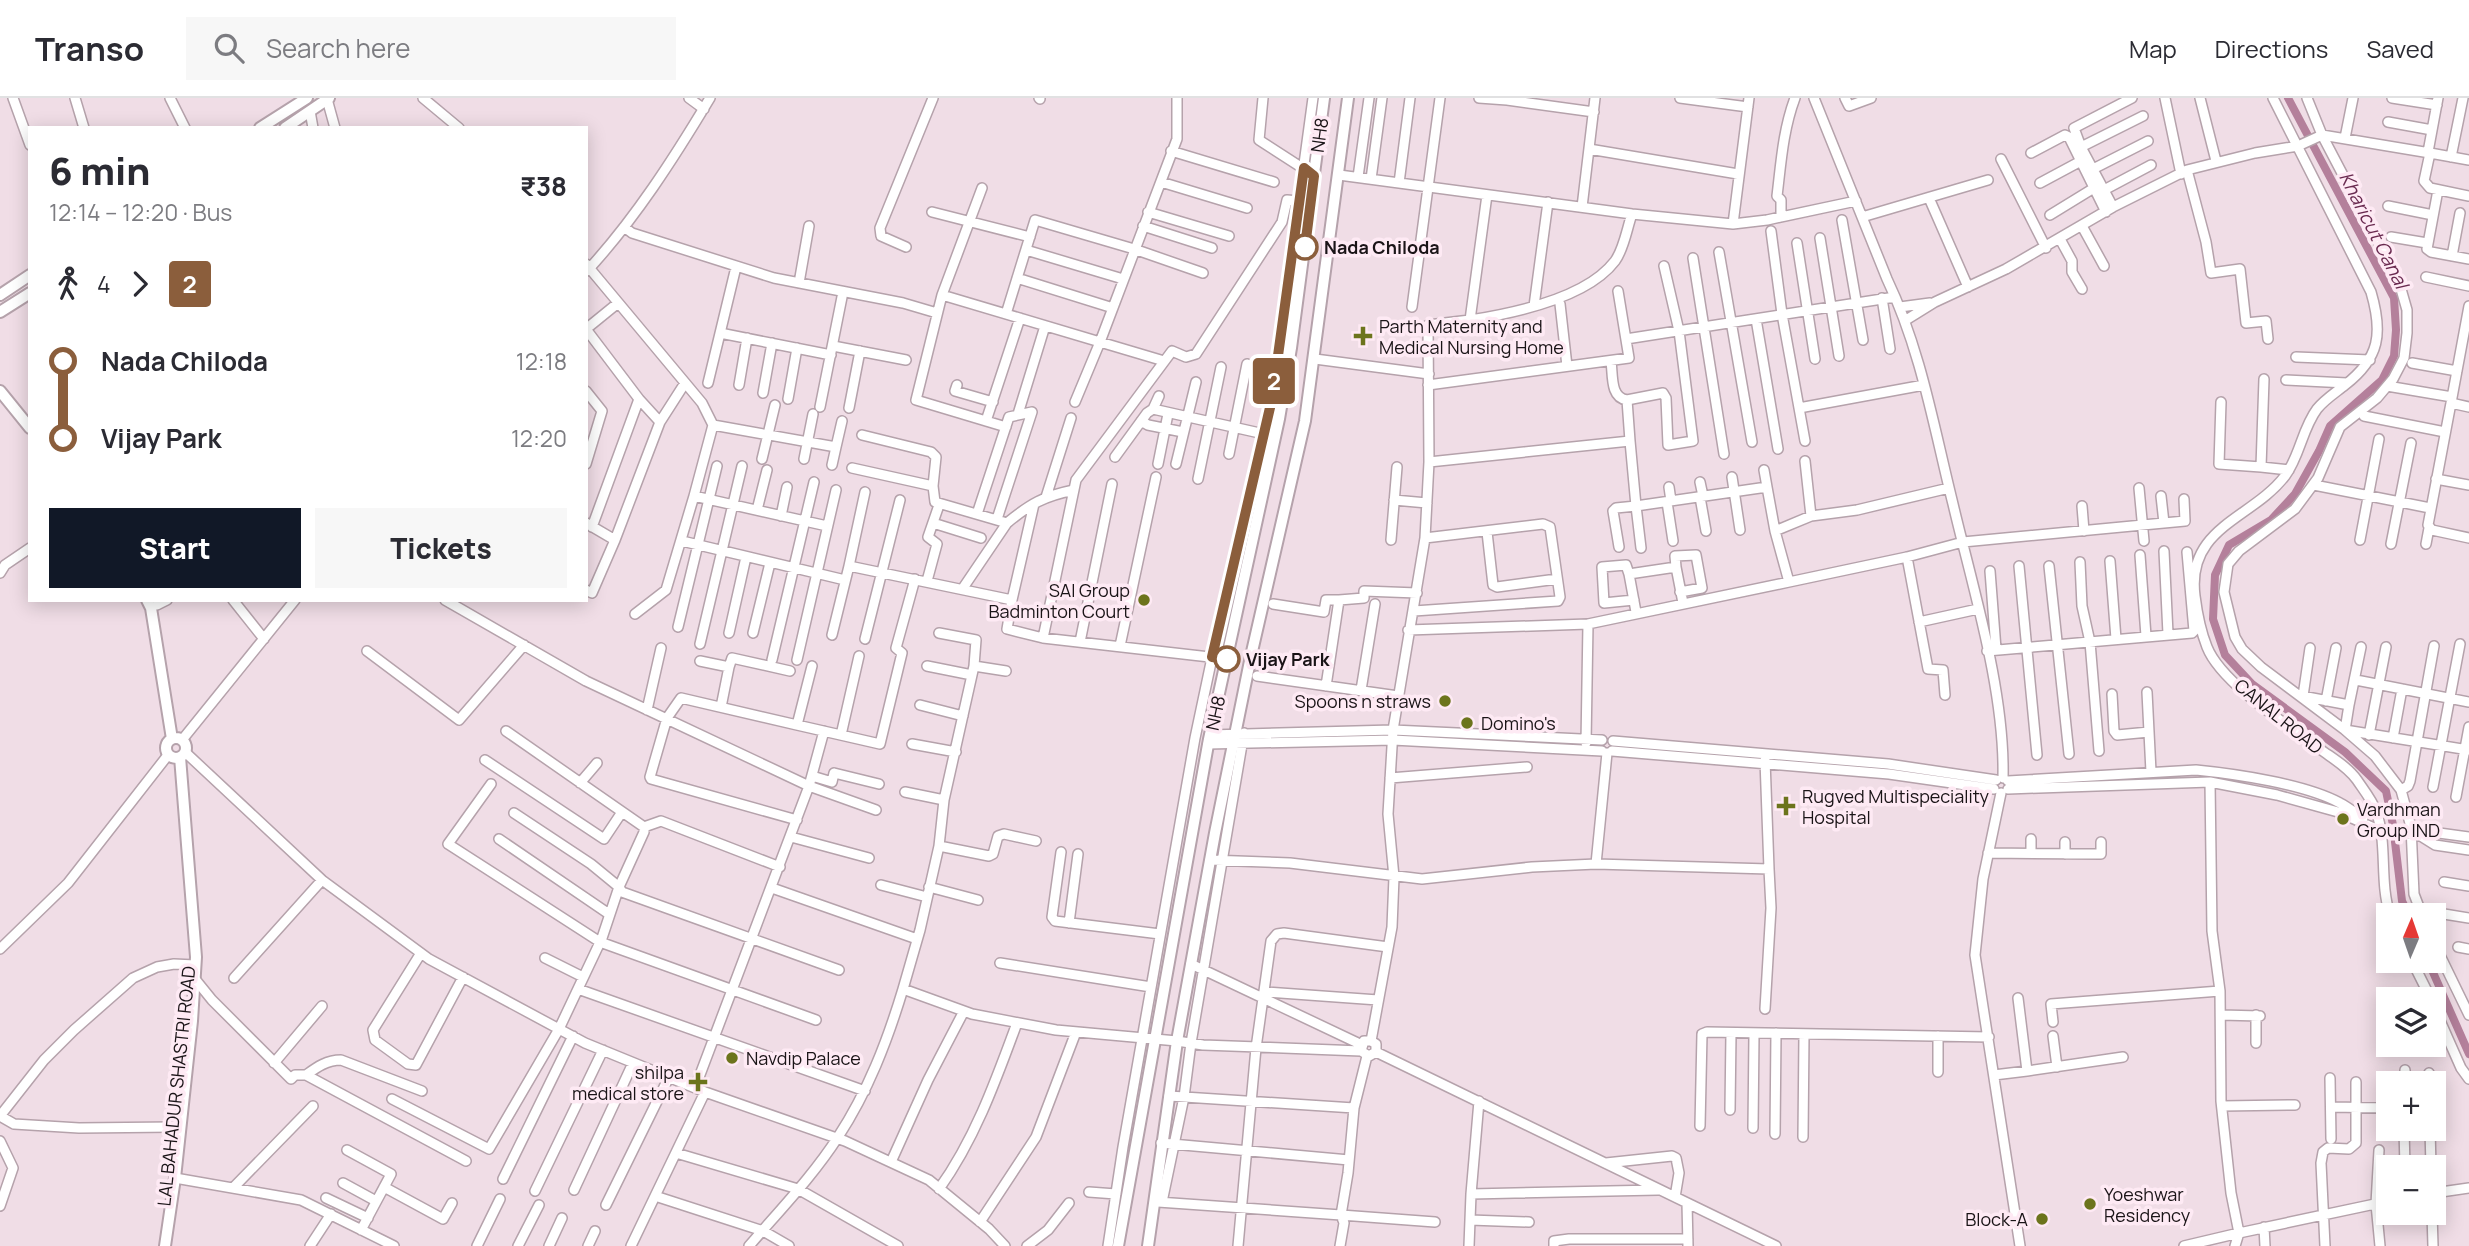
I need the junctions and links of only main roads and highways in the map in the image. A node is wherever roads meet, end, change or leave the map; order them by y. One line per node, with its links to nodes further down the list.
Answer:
1 (307, 98): 5 (main road)
2 (1324, 98): 21 (main road, NH8)
3 (1348, 98): 22 (main road, NH8)
4 (328, 99): 6 (main road)
5 (263, 126)
6 (288, 126)
7 (28, 276): 9 (main road)
8 (28, 294): 10 (main road)
9 (0, 295)
10 (0, 312)
11 (0, 391): 13 (main road)
12 (0, 401): 14 (main road)
13 (28, 426)
14 (28, 436)
15 (156, 602): 16 (main road, LAL BAHADUR SHASTRI ROAD)
16 (177, 739): 17 (main road, LAL BAHADUR SHASTRI ROAD); 17 (main road, LAL BAHADUR SHASTRI ROAD)
17 (177, 755): 18 (main road, LAL BAHADUR SHASTRI ROAD)
18 (192, 964): 19 (main road, LAL BAHADUR SHASTRI ROAD); 20 (main road)
19 (158, 1246)
20 (165, 1246)
21 (1118, 1246)
22 (1148, 1246)

